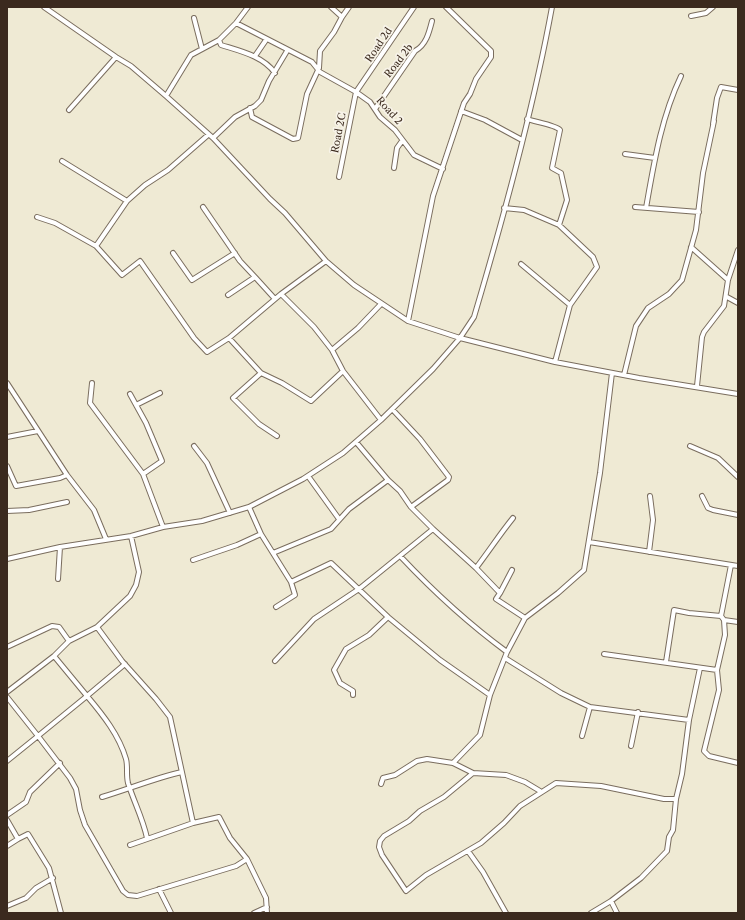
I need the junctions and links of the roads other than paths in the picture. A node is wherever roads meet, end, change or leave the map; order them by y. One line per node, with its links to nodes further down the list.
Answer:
1 (44, 7): 19 (street)
2 (248, 7): 13 (street)
3 (331, 7): 10 (street)
4 (349, 7): 10 (street)
5 (414, 7): 24 (street, Road 2d)
6 (446, 7): 29 (street)
7 (552, 7): 30 (street)
8 (713, 7): 9 (street)
9 (691, 16)
10 (342, 17): 20 (street)
11 (194, 18): 16 (street)
12 (432, 22): 27 (street, Road 2b)
13 (236, 23): 14 (street); 15 (street, Road 2)
14 (219, 40): 16 (street); 18 (street)
15 (266, 40): 17 (street, Road 2); 18 (street)
16 (202, 49): 25 (street)
17 (287, 51): 20 (street, Road 2); 21 (street)
18 (255, 56): 21 (street)
19 (116, 57): 25 (street); 28 (street)
20 (319, 68): 24 (street, Road 2); 26 (street)
21 (275, 73): 26 (street)
22 (681, 76): 38 (street)
23 (738, 90): 36 (street)
24 (356, 92): 27 (street, Road 2); 42 (street, Road 2C)
25 (166, 96): 32 (street)
26 (250, 108): 33 (street)
27 (375, 109): 34 (street, Road 2)
28 (69, 110)
29 (461, 111): 35 (street); 41 (street)
30 (527, 119): 35 (street); 50 (street)
31 (714, 121): 36 (street)
32 (208, 134): 33 (street); 43 (street)
33 (213, 138): 56 (street)
34 (402, 140): 40 (street); 41 (street, Road 2)
35 (522, 140): 46 (street)
36 (708, 152): 48 (street)
37 (625, 154): 38 (street)
38 (655, 158): 47 (street)
39 (62, 161): 43 (street)
40 (394, 168)
41 (443, 169): 67 (street)
42 (339, 177)
43 (127, 201): 51 (street)
44 (203, 207): 55 (street)
45 (635, 207): 47 (street)
46 (504, 208): 50 (street); 69 (street)
47 (646, 208): 48 (street)
48 (699, 212): 52 (street)
49 (37, 217): 51 (street)
50 (559, 225): 66 (street)
51 (96, 246): 68 (street)
52 (691, 247): 59 (street); 75 (street)
53 (738, 250): 59 (street)
54 (173, 253): 55 (street)
55 (235, 254): 58 (street)
56 (326, 260): 60 (street); 65 (street)
57 (521, 264): 66 (street)
58 (255, 278): 61 (street); 63 (street)
59 (728, 280): 62 (street)
60 (281, 294): 63 (street); 70 (street)
61 (228, 295)
62 (727, 297): 64 (street); 78 (street)
63 (275, 299): 68 (street)
64 (738, 303)
65 (381, 304): 67 (street); 70 (street)
66 (570, 305): 71 (street)
67 (408, 321): 69 (street)
68 (229, 338): 73 (street)
69 (460, 338): 71 (street); 83 (street)
70 (332, 350): 72 (street)
71 (555, 362): 74 (street)
72 (343, 371): 73 (street); 84 (street)
73 (260, 373): 86 (street)
74 (612, 373): 75 (street); 112 (street)
75 (624, 375): 78 (street)
76 (7, 383): 85 (street)
77 (92, 383): 92 (street)
78 (697, 386): 81 (street)
79 (160, 393): 82 (street)
80 (130, 394): 82 (street)
81 (738, 394)
82 (136, 405): 92 (street)
83 (392, 409): 84 (street); 101 (street)
84 (381, 420): 88 (street)
85 (38, 431): 87 (street); 93 (street)
86 (276, 436)
87 (7, 437)
88 (356, 442): 94 (street); 96 (street)
89 (194, 446): 103 (street)
90 (690, 446): 95 (street)
91 (7, 466): 93 (street)
92 (143, 474): 107 (street)
93 (67, 475): 111 (street)
94 (308, 476): 100 (street); 106 (street)
95 (738, 477)
96 (388, 480): 101 (street); 106 (street)
97 (650, 496): 114 (street)
98 (702, 496): 104 (street)
99 (67, 502): 102 (street)
100 (249, 507): 103 (street); 109 (street)
101 (411, 507): 108 (street)
102 (7, 511)
103 (230, 513): 107 (street)
104 (738, 515)
105 (513, 518): 121 (street)
106 (339, 520): 115 (street)
107 (163, 527): 110 (street)
108 (433, 529): 116 (street); 121 (street)
109 (261, 534): 115 (street); 118 (street)
110 (131, 536): 111 (street); 132 (street)
111 (106, 539): 113 (street)
112 (589, 542): 114 (street); 129 (street)
113 (60, 547): 117 (street); 123 (street)
114 (649, 552): 119 (street)
115 (273, 553): 124 (street)
116 (401, 557): 125 (street); 135 (street)
117 (7, 560)
118 (193, 560)
119 (731, 565): 120 (street); 130 (street)
120 (738, 566)
121 (476, 568): 126 (street)
122 (512, 570): 126 (street)
123 (58, 579)
124 (291, 582): 125 (street); 127 (street)
125 (359, 590): 128 (street); 139 (street)
126 (500, 593): 129 (street)
127 (276, 607)
128 (388, 617): 145 (street); 146 (street)
129 (525, 618): 135 (street)
130 (723, 618): 131 (street); 140 (street); 143 (street)
131 (738, 622)
132 (97, 627): 133 (street); 141 (street)
133 (69, 641): 134 (street); 137 (street)
134 (7, 647)
135 (507, 652): 138 (street)
136 (604, 654): 140 (street)
137 (54, 656): 144 (street); 147 (street)
138 (505, 658): 146 (street); 149 (street)
139 (275, 661)
140 (666, 662): 142 (street)
141 (125, 664): 147 (street); 159 (street)
142 (700, 668): 143 (street); 151 (street)
143 (717, 670): 157 (street)
144 (7, 692)
145 (354, 694)
146 (490, 695): 156 (street)
147 (87, 696): 152 (street); 162 (street)
148 (7, 697): 152 (street)
149 (590, 707): 150 (street); 153 (street)
150 (638, 712): 151 (street); 154 (street)
151 (689, 720): 165 (street)
152 (38, 736): 155 (street); 158 (street)
153 (582, 736)
154 (631, 746)
155 (7, 761)
156 (453, 763): 160 (street); 161 (street)
157 (738, 763)
158 (60, 764): 166 (street); 176 (street)
159 (182, 772): 162 (street); 168 (street)
160 (473, 773): 163 (street); 173 (street)
161 (381, 784)
162 (131, 789): 164 (street); 169 (street)
163 (540, 791): 165 (street); 173 (street)
164 (102, 797)
165 (676, 799): 177 (street)
166 (7, 815)
167 (7, 820): 170 (street)
168 (193, 823): 169 (street); 174 (street)
169 (147, 838): 171 (street)
170 (18, 839): 172 (street); 175 (street)
171 (130, 845)
172 (7, 846)
173 (468, 851): 184 (street)
174 (247, 859): 176 (street); 179 (street)
175 (53, 878): 178 (street); 180 (street)
176 (160, 889): 181 (street)
177 (611, 901): 185 (street); 186 (street)
178 (7, 906)
179 (267, 907): 182 (street); 183 (street)
180 (61, 913)
181 (171, 913)
182 (254, 913)
183 (267, 913)
184 (506, 913)
185 (591, 913)
186 (617, 913)

